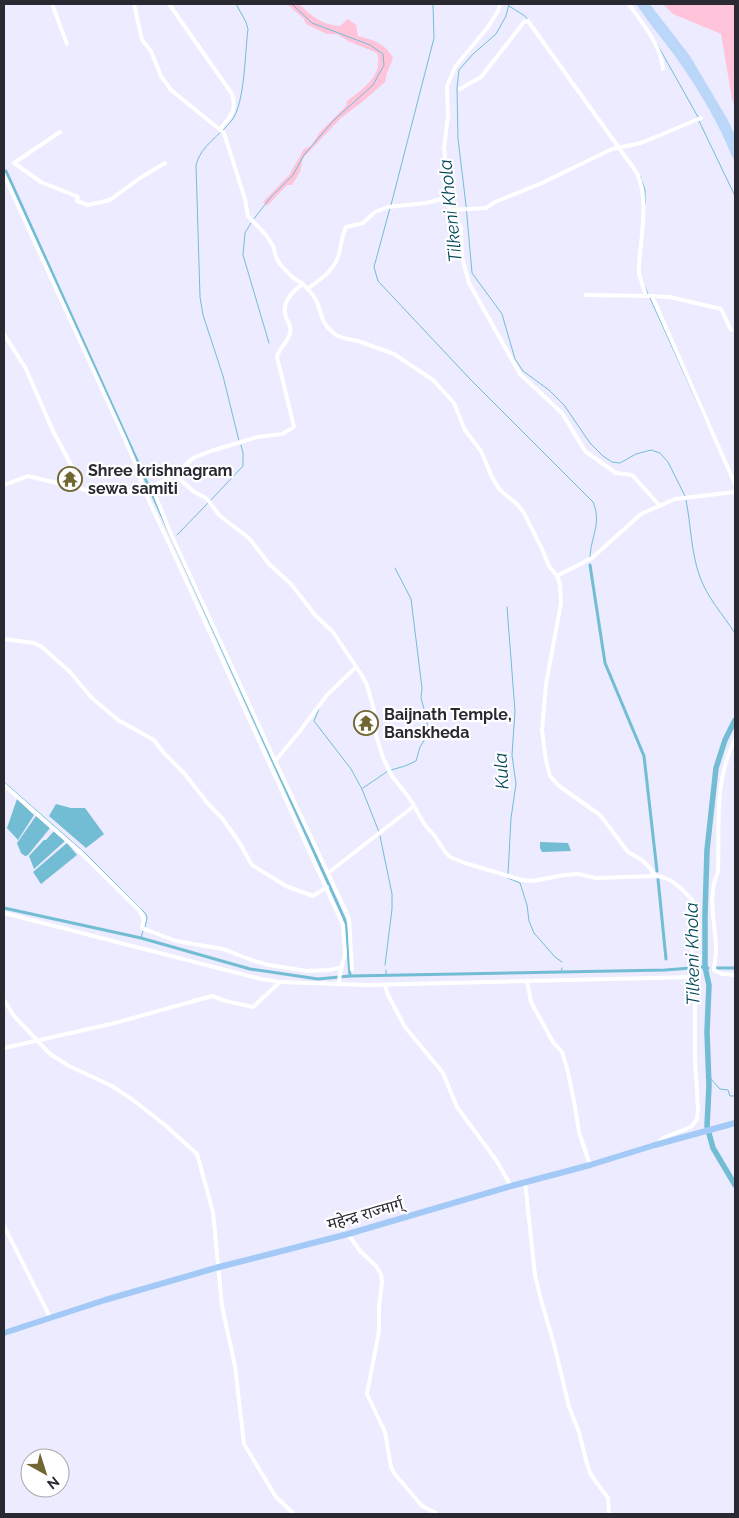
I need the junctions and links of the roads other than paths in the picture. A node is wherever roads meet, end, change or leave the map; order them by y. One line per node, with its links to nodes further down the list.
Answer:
1 (52, 4): 8 (street)
2 (134, 4): 12 (street)
3 (169, 4): 12 (street)
4 (500, 4): 19 (street)
5 (629, 4): 9 (street)
6 (640, 4): 16 (main road)
7 (646, 4): 14 (main road)
8 (67, 44)
9 (663, 69)
10 (460, 89): 15 (street)
11 (699, 119): 15 (street)
12 (222, 131): 21 (street)
13 (60, 132): 17 (street)
14 (735, 142)
15 (618, 148): 20 (street); 24 (street)
16 (735, 156)
17 (165, 163)
18 (4, 174): 32 (street)
19 (445, 198): 20 (street); 22 (street)
20 (450, 210): 34 (street)
21 (303, 284): 22 (street); 27 (street)
22 (307, 289): 35 (street)
23 (586, 296): 24 (street)
24 (649, 296): 25 (street); 28 (street)
25 (731, 330)
26 (4, 334): 30 (street)
27 (175, 475): 31 (street); 37 (street)
28 (735, 484)
29 (4, 485): 30 (street)
30 (78, 487): 32 (street)
31 (152, 487): 32 (street); 39 (street)
32 (144, 490): 44 (street)
33 (735, 492): 34 (street)
34 (660, 506): 35 (street)
35 (557, 576): 43 (street)
36 (4, 639): 44 (street)
37 (356, 667): 39 (street); 41 (street)
38 (735, 739): 48 (street)
39 (275, 761): 42 (street)
40 (4, 785): 46 (street)
41 (414, 806): 42 (street); 43 (street)
42 (328, 873): 47 (street)
43 (655, 876): 49 (street)
44 (327, 887): 46 (street)
45 (4, 913): 51 (street)
46 (342, 967): 52 (street)
47 (352, 970)
48 (735, 975)
49 (692, 977): 50 (street); 58 (street)
50 (527, 981): 53 (street); 59 (street)
51 (280, 982): 52 (street); 55 (street)
52 (340, 982): 53 (street)
53 (386, 985): 61 (street)
54 (4, 1000): 55 (street)
55 (38, 1041): 56 (street); 64 (street)
56 (4, 1048)
57 (735, 1123): 58 (highway, महेन्द्र राज्मार्ग्)
58 (654, 1145): 59 (highway, महेन्द्र राज्मार्ग्)
59 (590, 1165): 60 (highway, महेन्द्र राज्मार्ग्)
60 (525, 1182): 61 (highway, महेन्द्र राज्मार्ग्); 69 (street)
61 (511, 1186): 63 (highway, महेन्द्र राज्मार्ग्)
62 (4, 1226): 65 (street)
63 (348, 1234): 64 (highway, महेन्द्र राज्मार्ग्); 68 (street)
64 (219, 1267): 65 (highway, महेन्द्र राज्मार्ग्); 67 (street)
65 (51, 1319): 66 (highway, महेन्द्र राज्मार्ग्)
66 (4, 1333)
67 (294, 1514)
68 (434, 1514)
69 (609, 1514)

